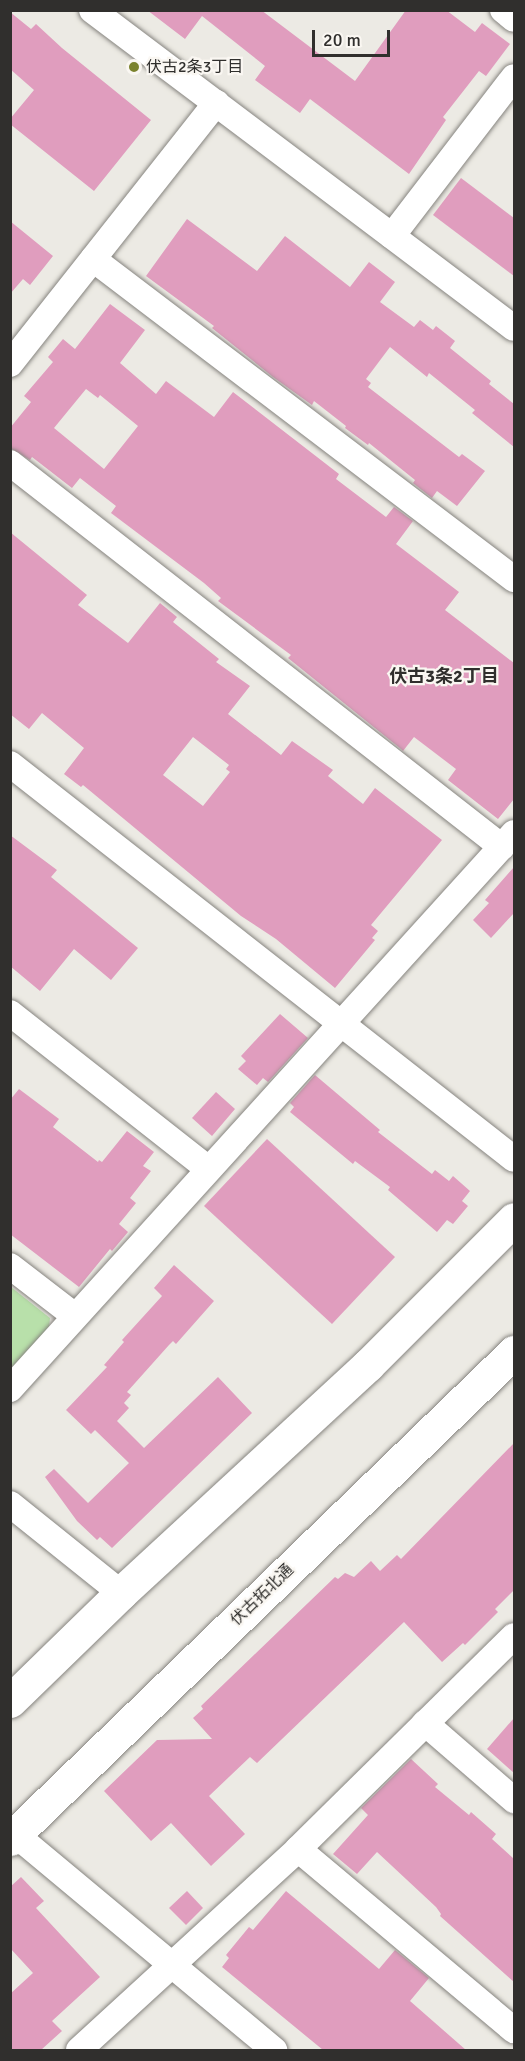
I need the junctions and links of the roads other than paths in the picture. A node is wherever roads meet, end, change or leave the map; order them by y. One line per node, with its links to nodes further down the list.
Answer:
1 (92, 10): 5 (street)
2 (503, 10): 3 (street)
3 (514, 19)
4 (514, 77): 6 (street)
5 (216, 103): 6 (street); 7 (street)
6 (392, 236): 8 (street)
7 (93, 259): 9 (street); 11 (street)
8 (514, 328)
9 (10, 364)
10 (10, 463): 13 (street)
11 (514, 579)
12 (10, 764): 15 (street)
13 (508, 840): 15 (street)
14 (10, 1013): 17 (street)
15 (340, 1022): 16 (street); 17 (street)
16 (514, 1159)
17 (208, 1168): 20 (street)
18 (514, 1220): 24 (street)
19 (10, 1266): 20 (street)
20 (75, 1316): 22 (street)
21 (514, 1352): 29 (street, 伏古拓北通)
22 (10, 1389)
23 (10, 1504): 24 (street)
24 (121, 1593): 26 (street)
25 (514, 1636): 27 (street)
26 (10, 1701)
27 (425, 1723): 28 (street); 30 (street)
28 (514, 1800)
29 (12, 1834): 31 (street)
30 (298, 1849): 31 (street); 32 (street)
31 (173, 1964): 33 (street); 34 (street)
32 (514, 2030)
33 (79, 2050)
34 (274, 2050)

